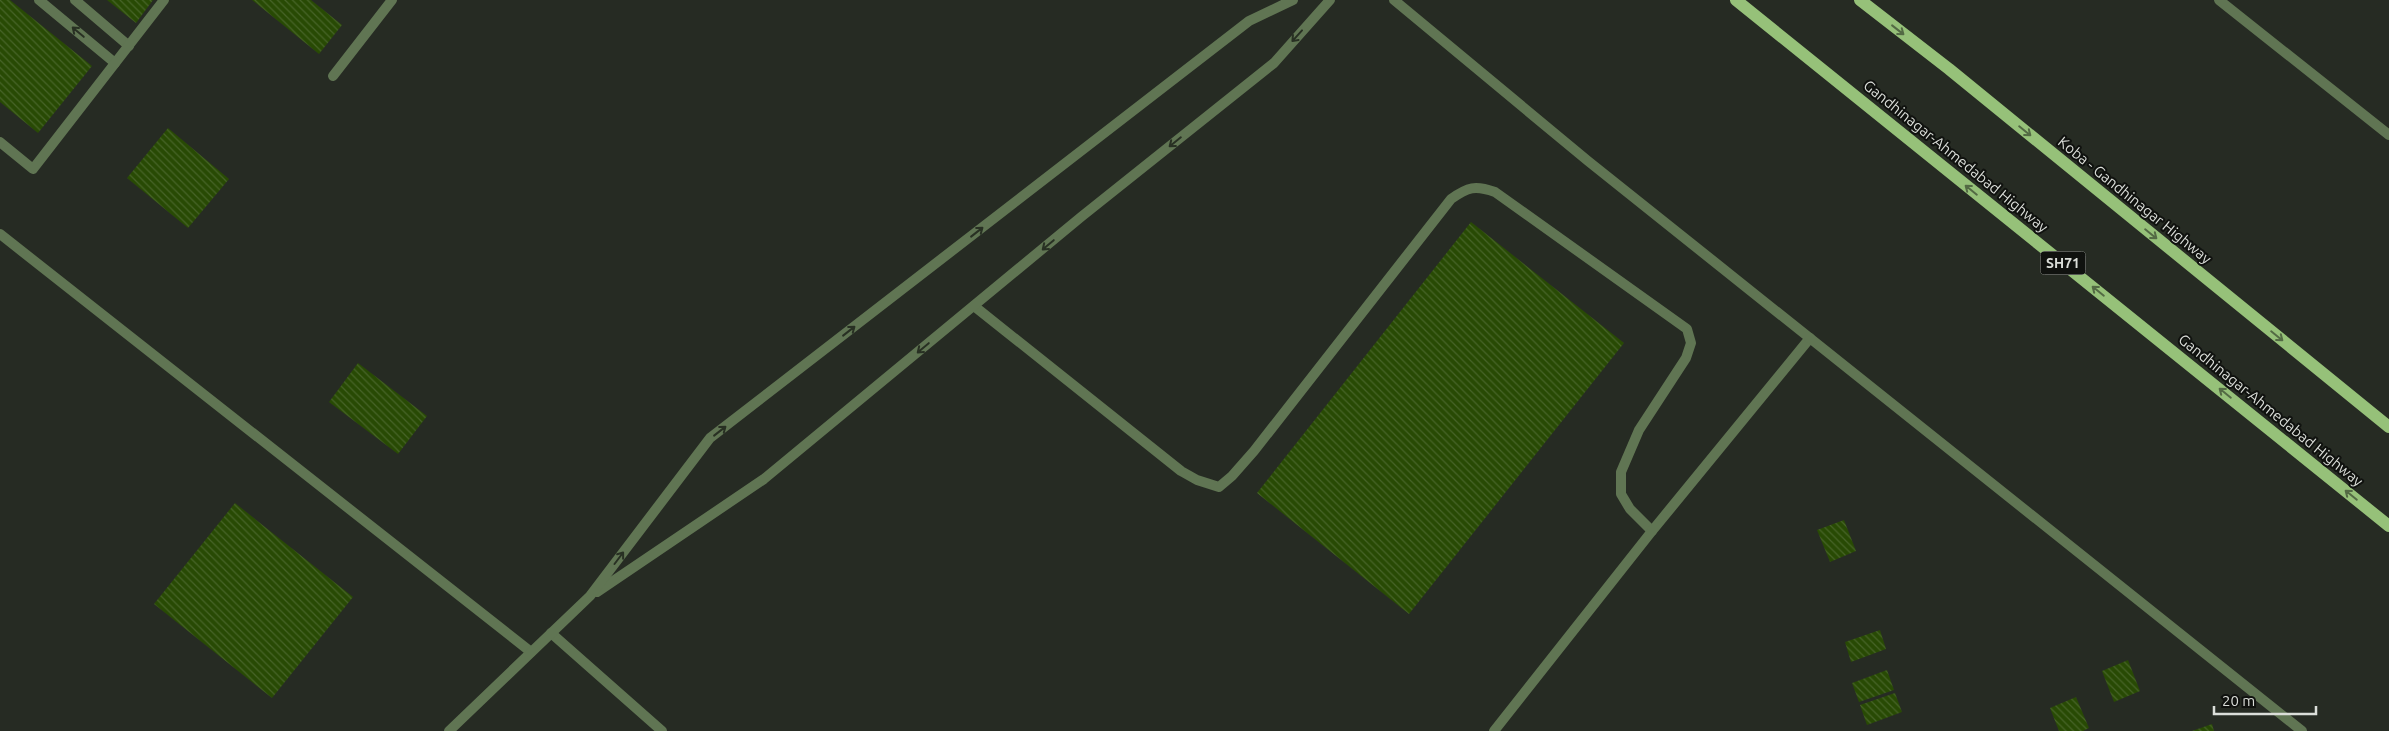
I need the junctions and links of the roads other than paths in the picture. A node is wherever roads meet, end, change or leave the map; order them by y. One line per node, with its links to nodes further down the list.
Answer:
1 (39, 0): 12 (street, one-way to 1)
2 (75, 0): 11 (street)
3 (164, 0): 11 (street)
4 (392, 0): 13 (street)
5 (1293, 0): 22 (street, one-way to 5)
6 (1330, 0): 17 (street, one-way to 17)
7 (1394, 0): 18 (street)
8 (1736, 0): 20 (main road, Gandhinagar-Ahmedabad Highway / SH71, one-way to 8)
9 (1860, 0): 19 (main road, Koba - Gandhinagar Highway, one-way to 19)
10 (2219, 0): 14 (street)
11 (129, 46): 12 (street)
12 (115, 64): 15 (street)
13 (333, 76)
14 (2389, 135)
15 (0, 142)
16 (0, 234): 24 (street)
17 (974, 306): 21 (street); 22 (street, one-way to 22)
18 (1810, 338): 21 (street); 28 (street)
19 (2389, 427)
20 (2389, 526)
21 (1652, 531): 27 (street)
22 (590, 596): 23 (street)
23 (551, 633): 24 (street); 26 (street)
24 (531, 652): 25 (street)
25 (449, 731)
26 (662, 731)
27 (1494, 731)
28 (2302, 731)

